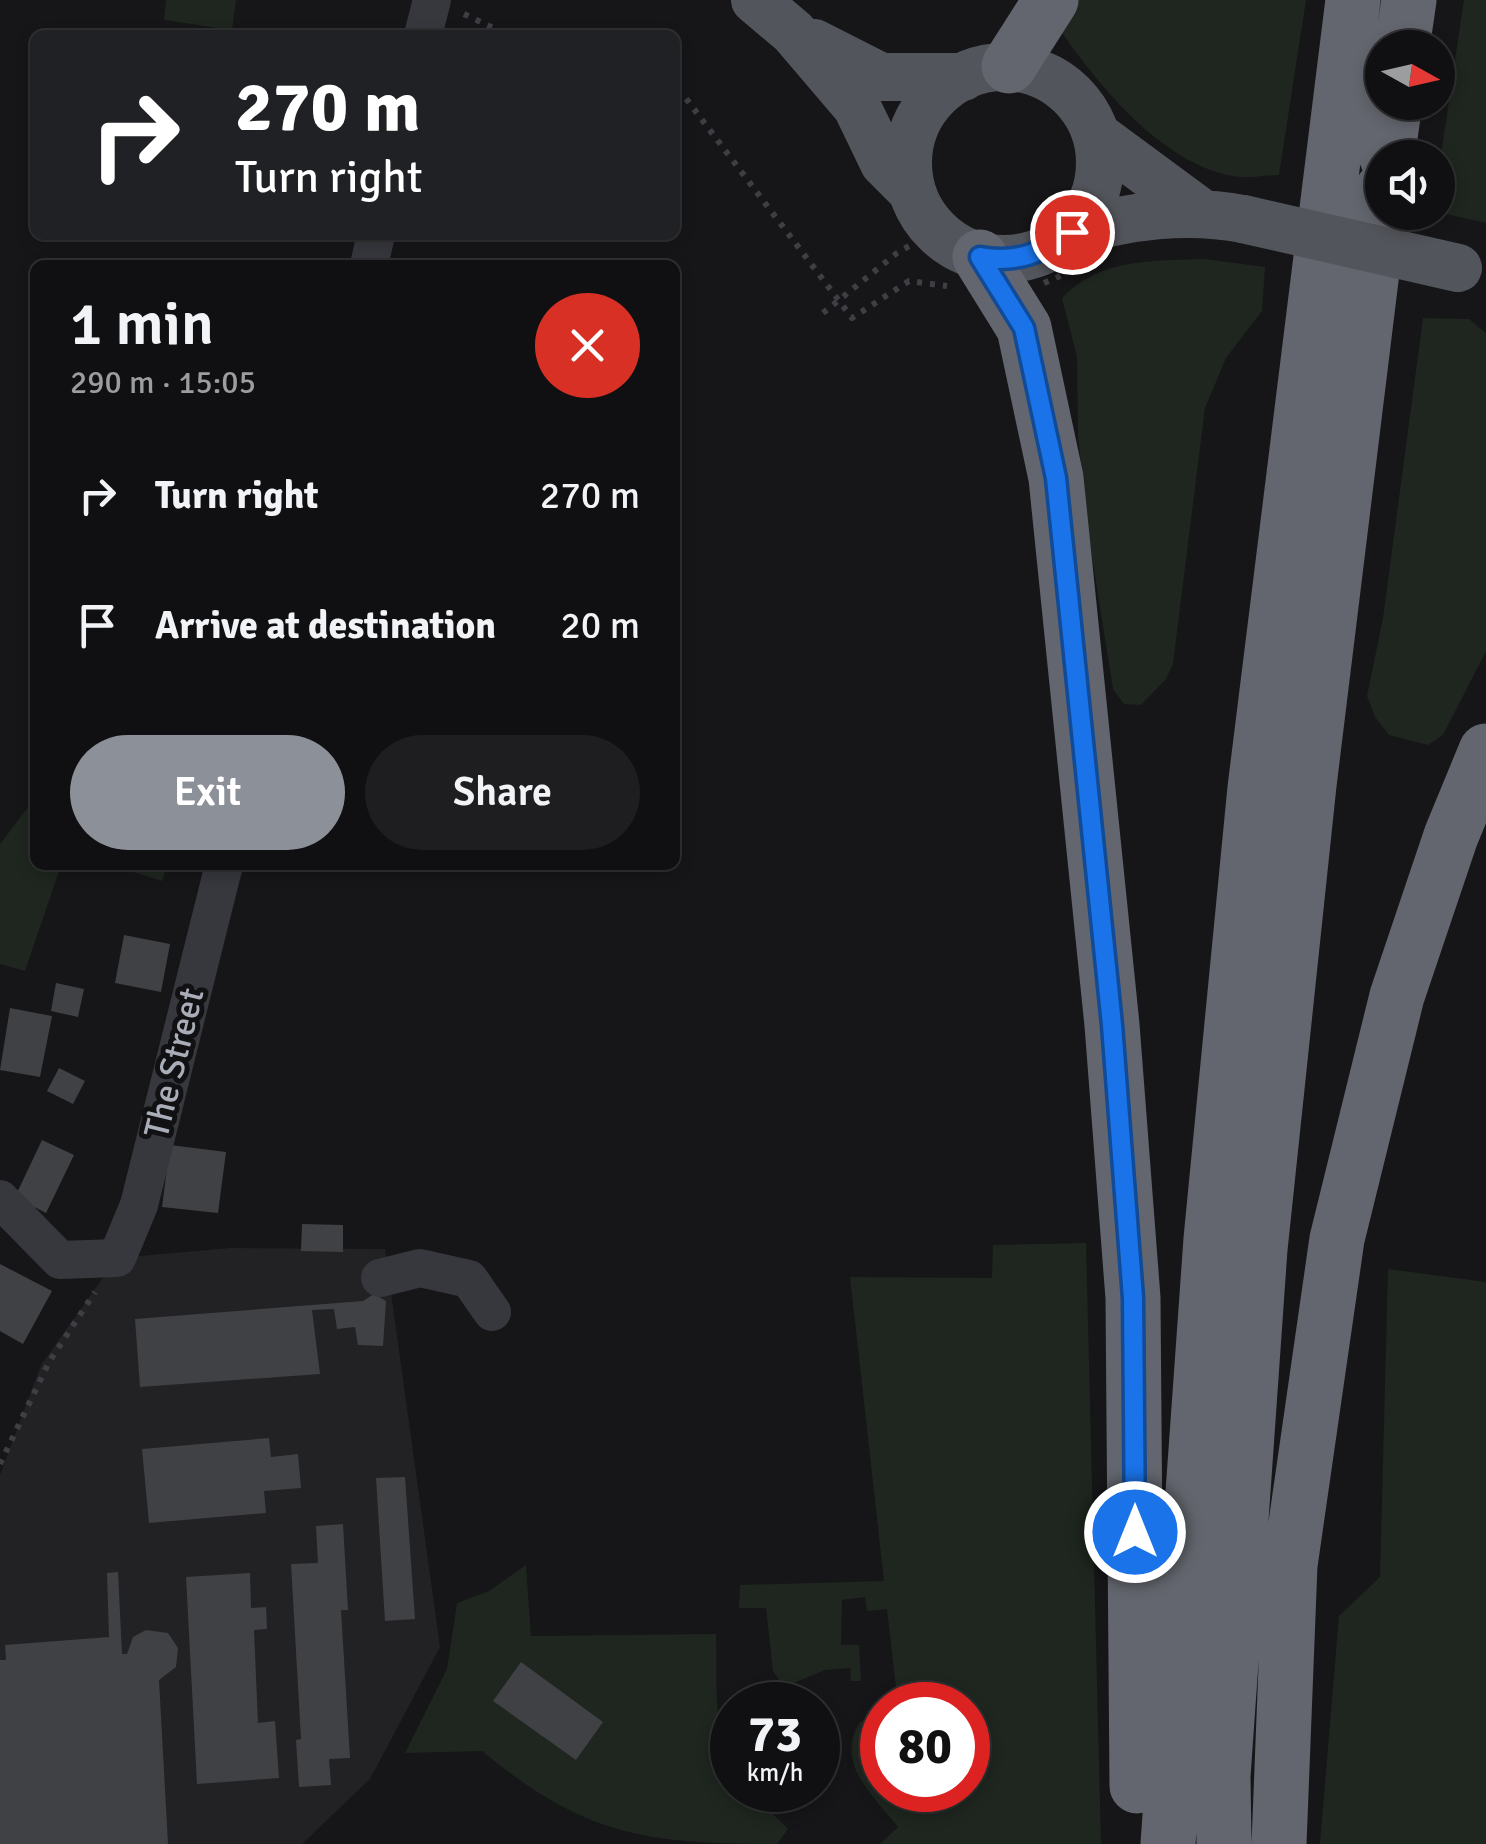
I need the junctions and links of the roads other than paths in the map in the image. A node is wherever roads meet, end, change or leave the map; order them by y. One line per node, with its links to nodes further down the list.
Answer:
1 (755, 0): 6 (main road)
2 (1051, 0): 7 (highway)
3 (1352, 0): 21 (highway)
4 (1409, 0): 5 (highway)
5 (1405, 30)
6 (793, 32): 7 (main road); 9 (main road)
7 (986, 72): 8 (main road); 9 (main road)
8 (1096, 135): 10 (main road); 12 (main road)
9 (912, 191): 13 (main road)
10 (1221, 215): 12 (main road); 14 (main road, bridge)
11 (1377, 230): 22 (highway)
12 (1076, 249): 13 (main road)
13 (971, 258): 20 (highway)
14 (1472, 272)
15 (1486, 751): 23 (highway)
16 (223, 870): 17 (street, The Street)
17 (0, 1199)
18 (380, 1278): 19 (street)
19 (492, 1312)
20 (1137, 1844)
21 (1168, 1844)
22 (1224, 1844)
23 (1279, 1844)

